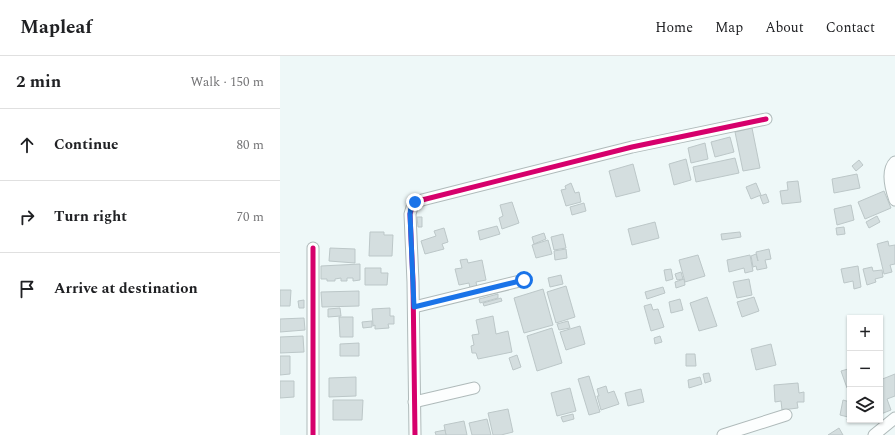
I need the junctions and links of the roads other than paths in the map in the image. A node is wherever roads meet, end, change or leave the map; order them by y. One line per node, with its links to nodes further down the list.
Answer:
1 (766, 119): 6 (street)
2 (895, 162): 3 (street)
3 (895, 200)
4 (313, 248): 11 (street)
5 (524, 280): 6 (street)
6 (414, 307): 8 (street)
7 (474, 388): 8 (street)
8 (414, 402): 12 (street)
9 (786, 416): 13 (street)
10 (895, 418): 14 (street)
11 (314, 435)
12 (415, 435)
13 (723, 435)
14 (874, 435)

